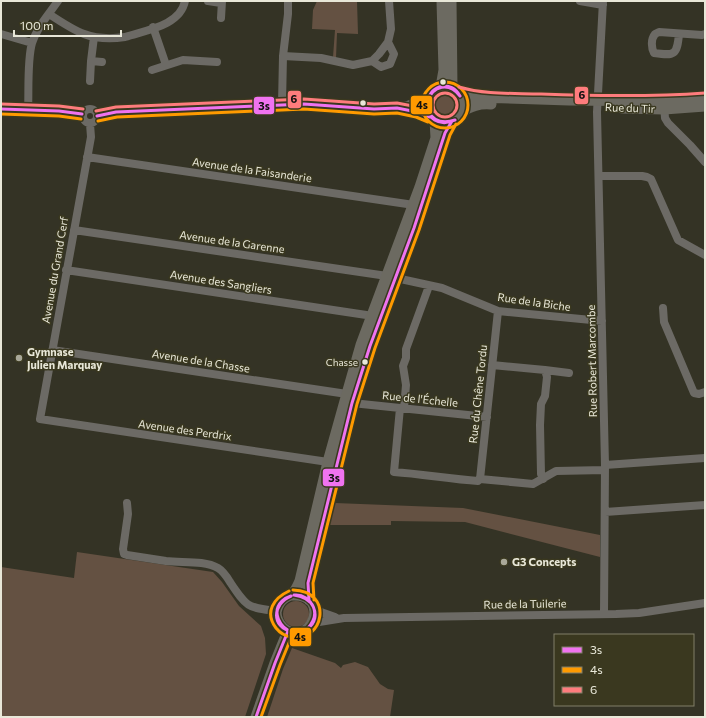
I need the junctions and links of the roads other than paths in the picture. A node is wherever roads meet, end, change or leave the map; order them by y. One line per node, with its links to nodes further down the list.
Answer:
1 (58, 1): 11 (street)
2 (185, 1): 13 (street)
3 (208, 1): 9 (street)
4 (288, 1): 20 (street)
5 (389, 1): 18 (street)
6 (442, 1): 28 (main road)
7 (451, 1): 29 (main road)
8 (580, 1): 10 (street)
9 (221, 2): 12 (street)
10 (603, 3): 33 (street, Rue Robert Marcombe)
11 (49, 14): 17 (street); 19 (street)
12 (221, 18)
13 (153, 28): 17 (street); 25 (street)
14 (1, 34): 19 (street)
15 (679, 34): 16 (street)
16 (705, 34)
17 (94, 37): 21 (street)
18 (388, 42): 22 (street); 22 (street)
19 (32, 43): 38 (street)
20 (283, 56): 22 (street); 32 (street)
21 (91, 61): 23 (street); 27 (street)
22 (372, 61)
23 (102, 62)
24 (217, 62): 25 (street)
25 (166, 65): 26 (street)
26 (152, 70)
27 (90, 81)
28 (441, 87): 29 (main road); 30 (main road)
29 (455, 90): 33 (main road, Rue du Tir); 39 (main road)
30 (428, 96): 36 (street); 42 (main road)
31 (705, 98): 34 (main road, Rue du Tir)
32 (282, 104): 36 (street); 41 (street)
33 (598, 104): 34 (main road, Rue du Tir); 39 (main road, Rue du Tir); 47 (street, Rue Robert Marcombe)
34 (664, 105): 35 (main road, Rue du Tir); 46 (street)
35 (705, 106)
36 (397, 108): 42 (street)
37 (1, 109): 38 (street)
38 (28, 111): 40 (street)
39 (461, 112): 43 (main road)
40 (82, 114): 41 (street); 44 (street)
41 (97, 116): 44 (street)
42 (433, 118): 43 (main road); 48 (main road)
43 (452, 121): 52 (main road)
44 (90, 124): 45 (street, Avenue du Grand Cerf)
45 (87, 157): 48 (street, Avenue de la Faisanderie); 49 (street, Avenue du Grand Cerf)
46 (705, 162)
47 (599, 176): 50 (street); 57 (street, Rue Robert Marcombe)
48 (414, 205): 52 (main road)
49 (74, 230): 51 (street, Avenue du Grand Cerf); 52 (street, Avenue de la Garenne)
50 (705, 255)
51 (66, 270): 56 (street, Avenue des Sangliers); 58 (street, Avenue du Grand Cerf)
52 (391, 277): 53 (street, Rue de la Biche); 56 (main road); 63 (main road)
53 (429, 286): 55 (street, Rue de la Biche); 64 (street)
54 (663, 308): 62 (street)
55 (498, 311): 57 (street, Rue de la Biche); 59 (street, Rue du Chêne Tordu)
56 (373, 316): 63 (main road)
57 (602, 321): 69 (street, Rue Robert Marcombe)
58 (52, 350): 63 (street, Avenue de la Chasse); 66 (street, Avenue du Grand Cerf)
59 (492, 365): 60 (street); 65 (street, Rue du Chêne Tordu)
60 (545, 370): 61 (street); 71 (street)
61 (569, 373)
62 (705, 392)
63 (349, 398): 64 (street, Rue de l'Échelle); 68 (main road); 76 (main road)
64 (402, 408): 65 (street, Rue de l'Échelle); 70 (street)
65 (487, 417): 70 (street, Rue du Chêne Tordu)
66 (40, 419): 68 (street, Avenue des Perdrix)
67 (705, 458): 69 (street)
68 (328, 462): 75 (main road)
69 (605, 467): 71 (street); 74 (street, Rue Robert Marcombe)
70 (480, 479): 71 (street)
71 (543, 479)
72 (127, 502): 78 (street)
73 (705, 505): 74 (street)
74 (605, 512): 79 (street, Rue Robert Marcombe)
75 (292, 595): 76 (main road); 78 (main road)
76 (311, 603): 80 (street, Rue de la Tuilerie); 81 (main road)
77 (705, 603): 79 (street, Rue de la Tuilerie)
78 (276, 611): 82 (main road)
79 (604, 614): 80 (street, Rue de la Tuilerie)
80 (344, 618): 81 (street, Rue de la Tuilerie)
81 (313, 623): 82 (main road)
82 (288, 631): 83 (main road)
83 (256, 717)

